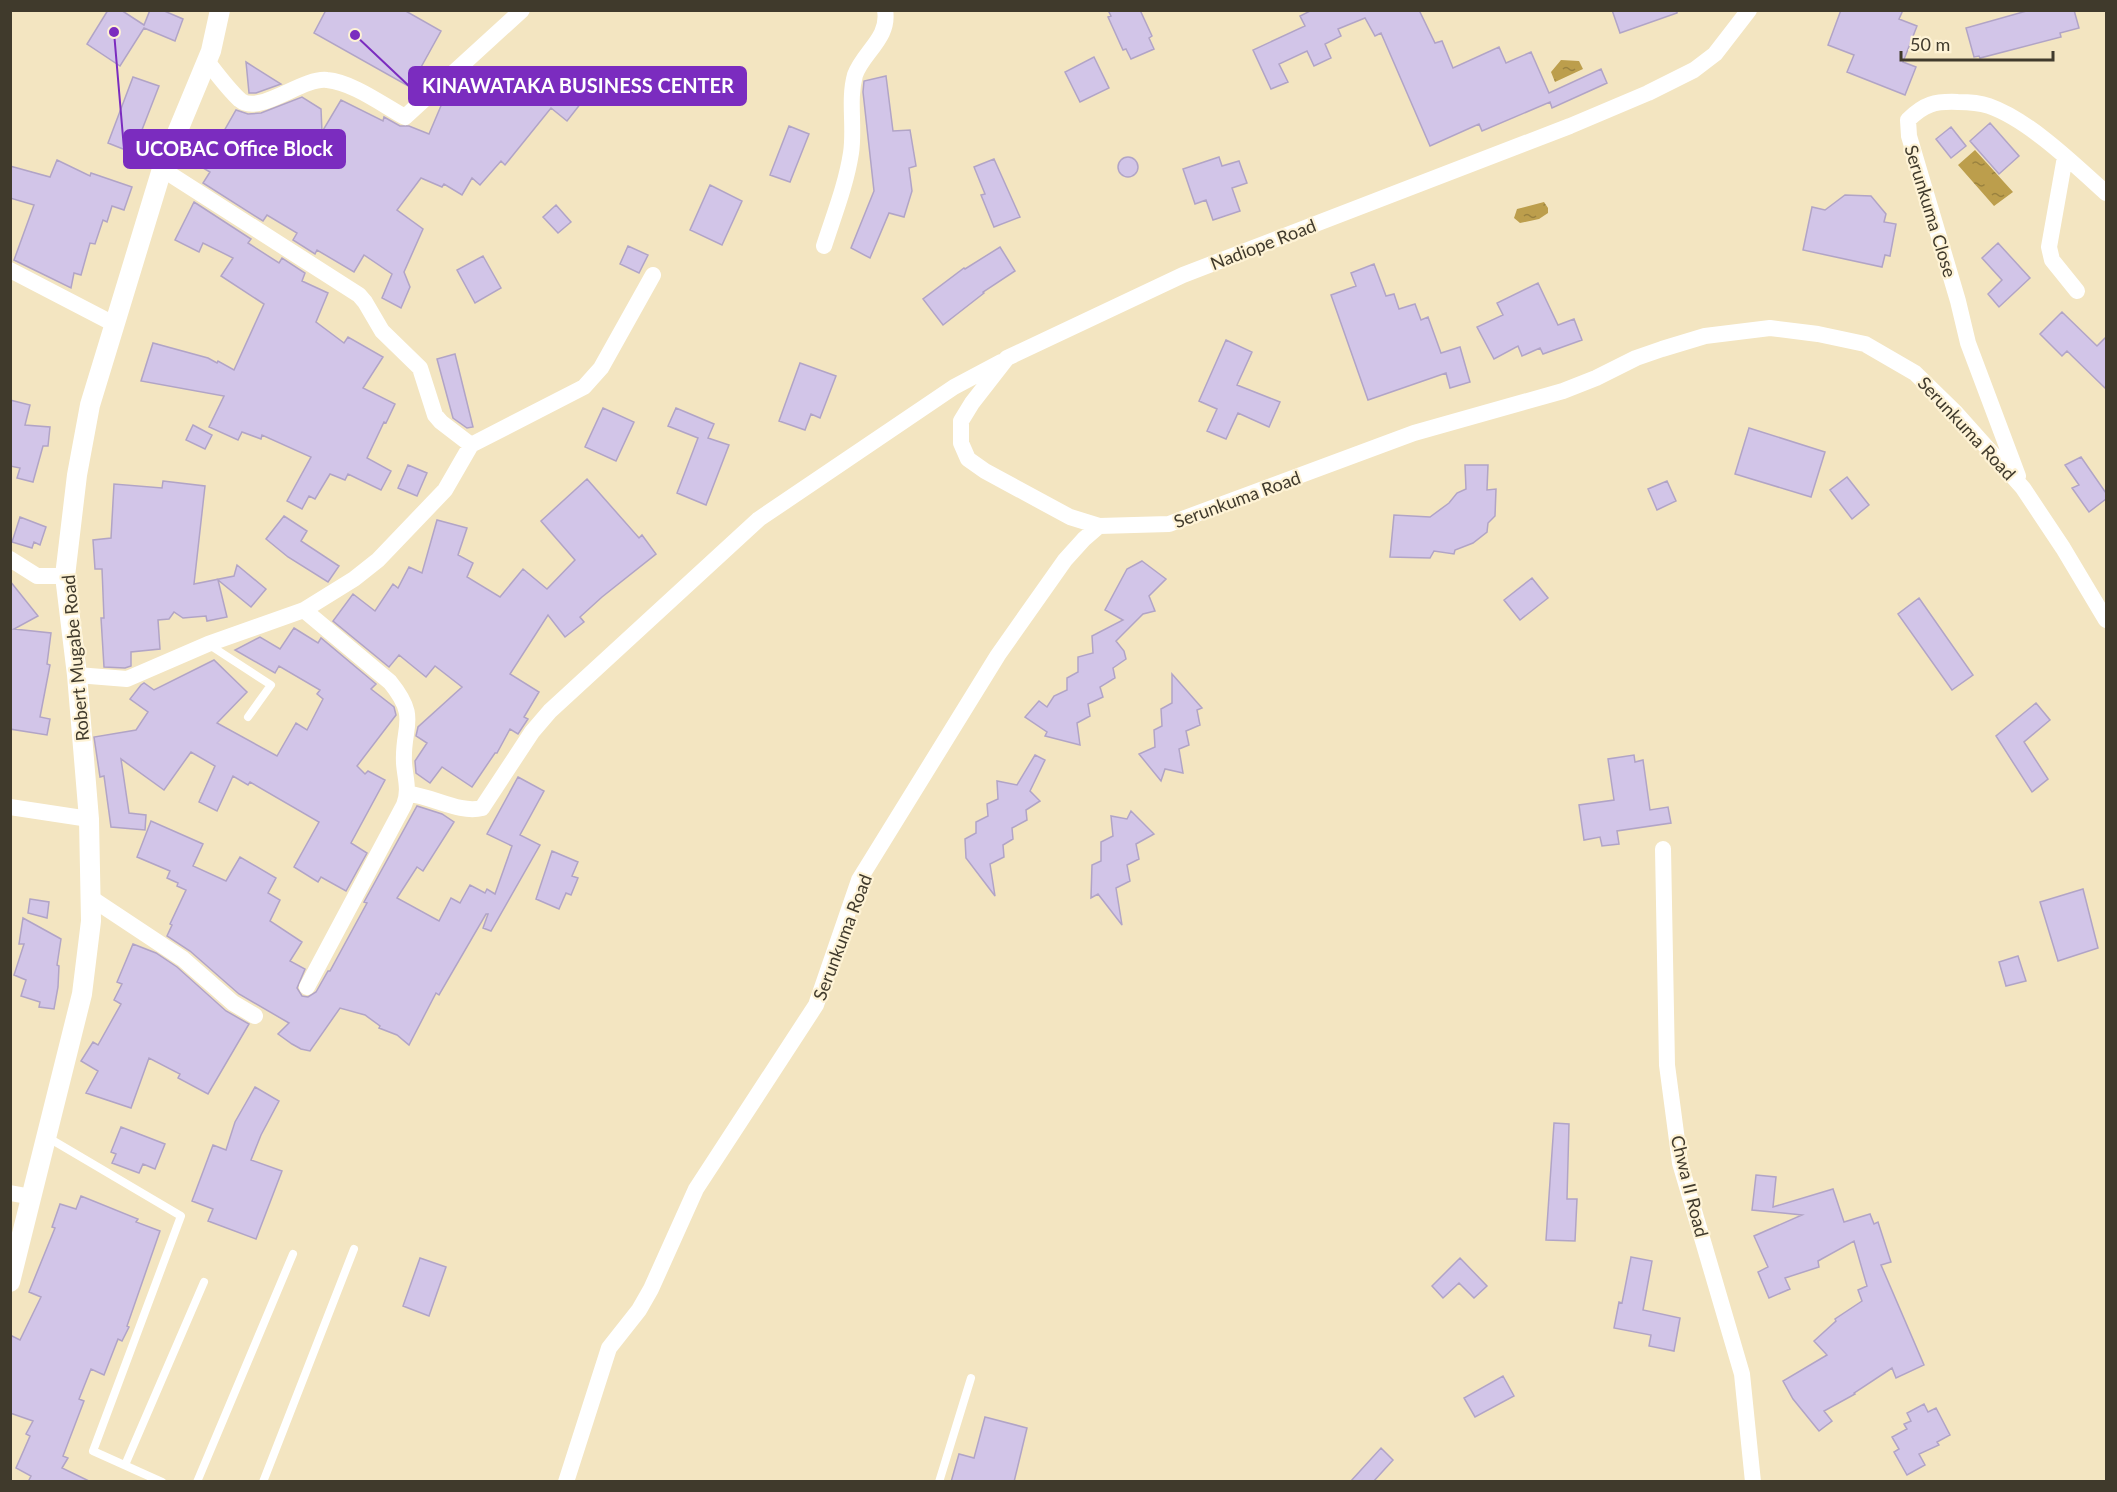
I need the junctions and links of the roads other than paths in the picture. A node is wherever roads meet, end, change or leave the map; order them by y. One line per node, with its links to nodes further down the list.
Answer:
1 (220, 10): 5 (street, Robert Mugabe Road)
2 (522, 10): 5 (street)
3 (885, 10): 9 (street)
4 (1749, 10): 14 (street, Nadiope Road)
5 (207, 61): 7 (street, Robert Mugabe Road)
6 (2065, 157): 8 (street, Serunkuma Close); 12 (street); 16 (street, Serunkuma Close)
7 (162, 169): 13 (street, Robert Mugabe Road); 15 (street)
8 (2106, 193)
9 (824, 246)
10 (10, 270): 13 (street)
11 (653, 275): 15 (street)
12 (2078, 291)
13 (114, 324): 19 (street, Robert Mugabe Road)
14 (1008, 358): 17 (street, Nadiope Road); 25 (street)
15 (471, 445): 20 (street)
16 (2023, 488): 17 (street, Serunkuma Road); 21 (street, Serunkuma Road)
17 (1099, 526): 44 (street, Serunkuma Road)
18 (10, 559): 19 (street)
19 (65, 576): 23 (street, Robert Mugabe Road)
20 (304, 610): 22 (street); 25 (street)
21 (2106, 620)
22 (208, 644): 23 (street); 24 (lane)
23 (77, 675): 27 (street, Robert Mugabe Road)
24 (248, 717)
25 (409, 794): 30 (street)
26 (10, 807): 27 (street)
27 (88, 819): 29 (street, Robert Mugabe Road)
28 (1663, 849): 46 (street, Chwa II Road)
29 (91, 898): 31 (street); 32 (street, Robert Mugabe Road)
30 (307, 987)
31 (255, 1016)
32 (46, 1137): 34 (street, Robert Mugabe Road); 40 (lane)
33 (10, 1193): 34 (street)
34 (32, 1197): 37 (street, Robert Mugabe Road)
35 (354, 1249): 43 (lane)
36 (293, 1254): 42 (lane)
37 (10, 1282)
38 (204, 1282): 40 (lane)
39 (971, 1378): 45 (lane)
40 (125, 1465): 41 (lane)
41 (162, 1482)
42 (197, 1482)
43 (263, 1482)
44 (566, 1482)
45 (939, 1482)
46 (1753, 1482)

